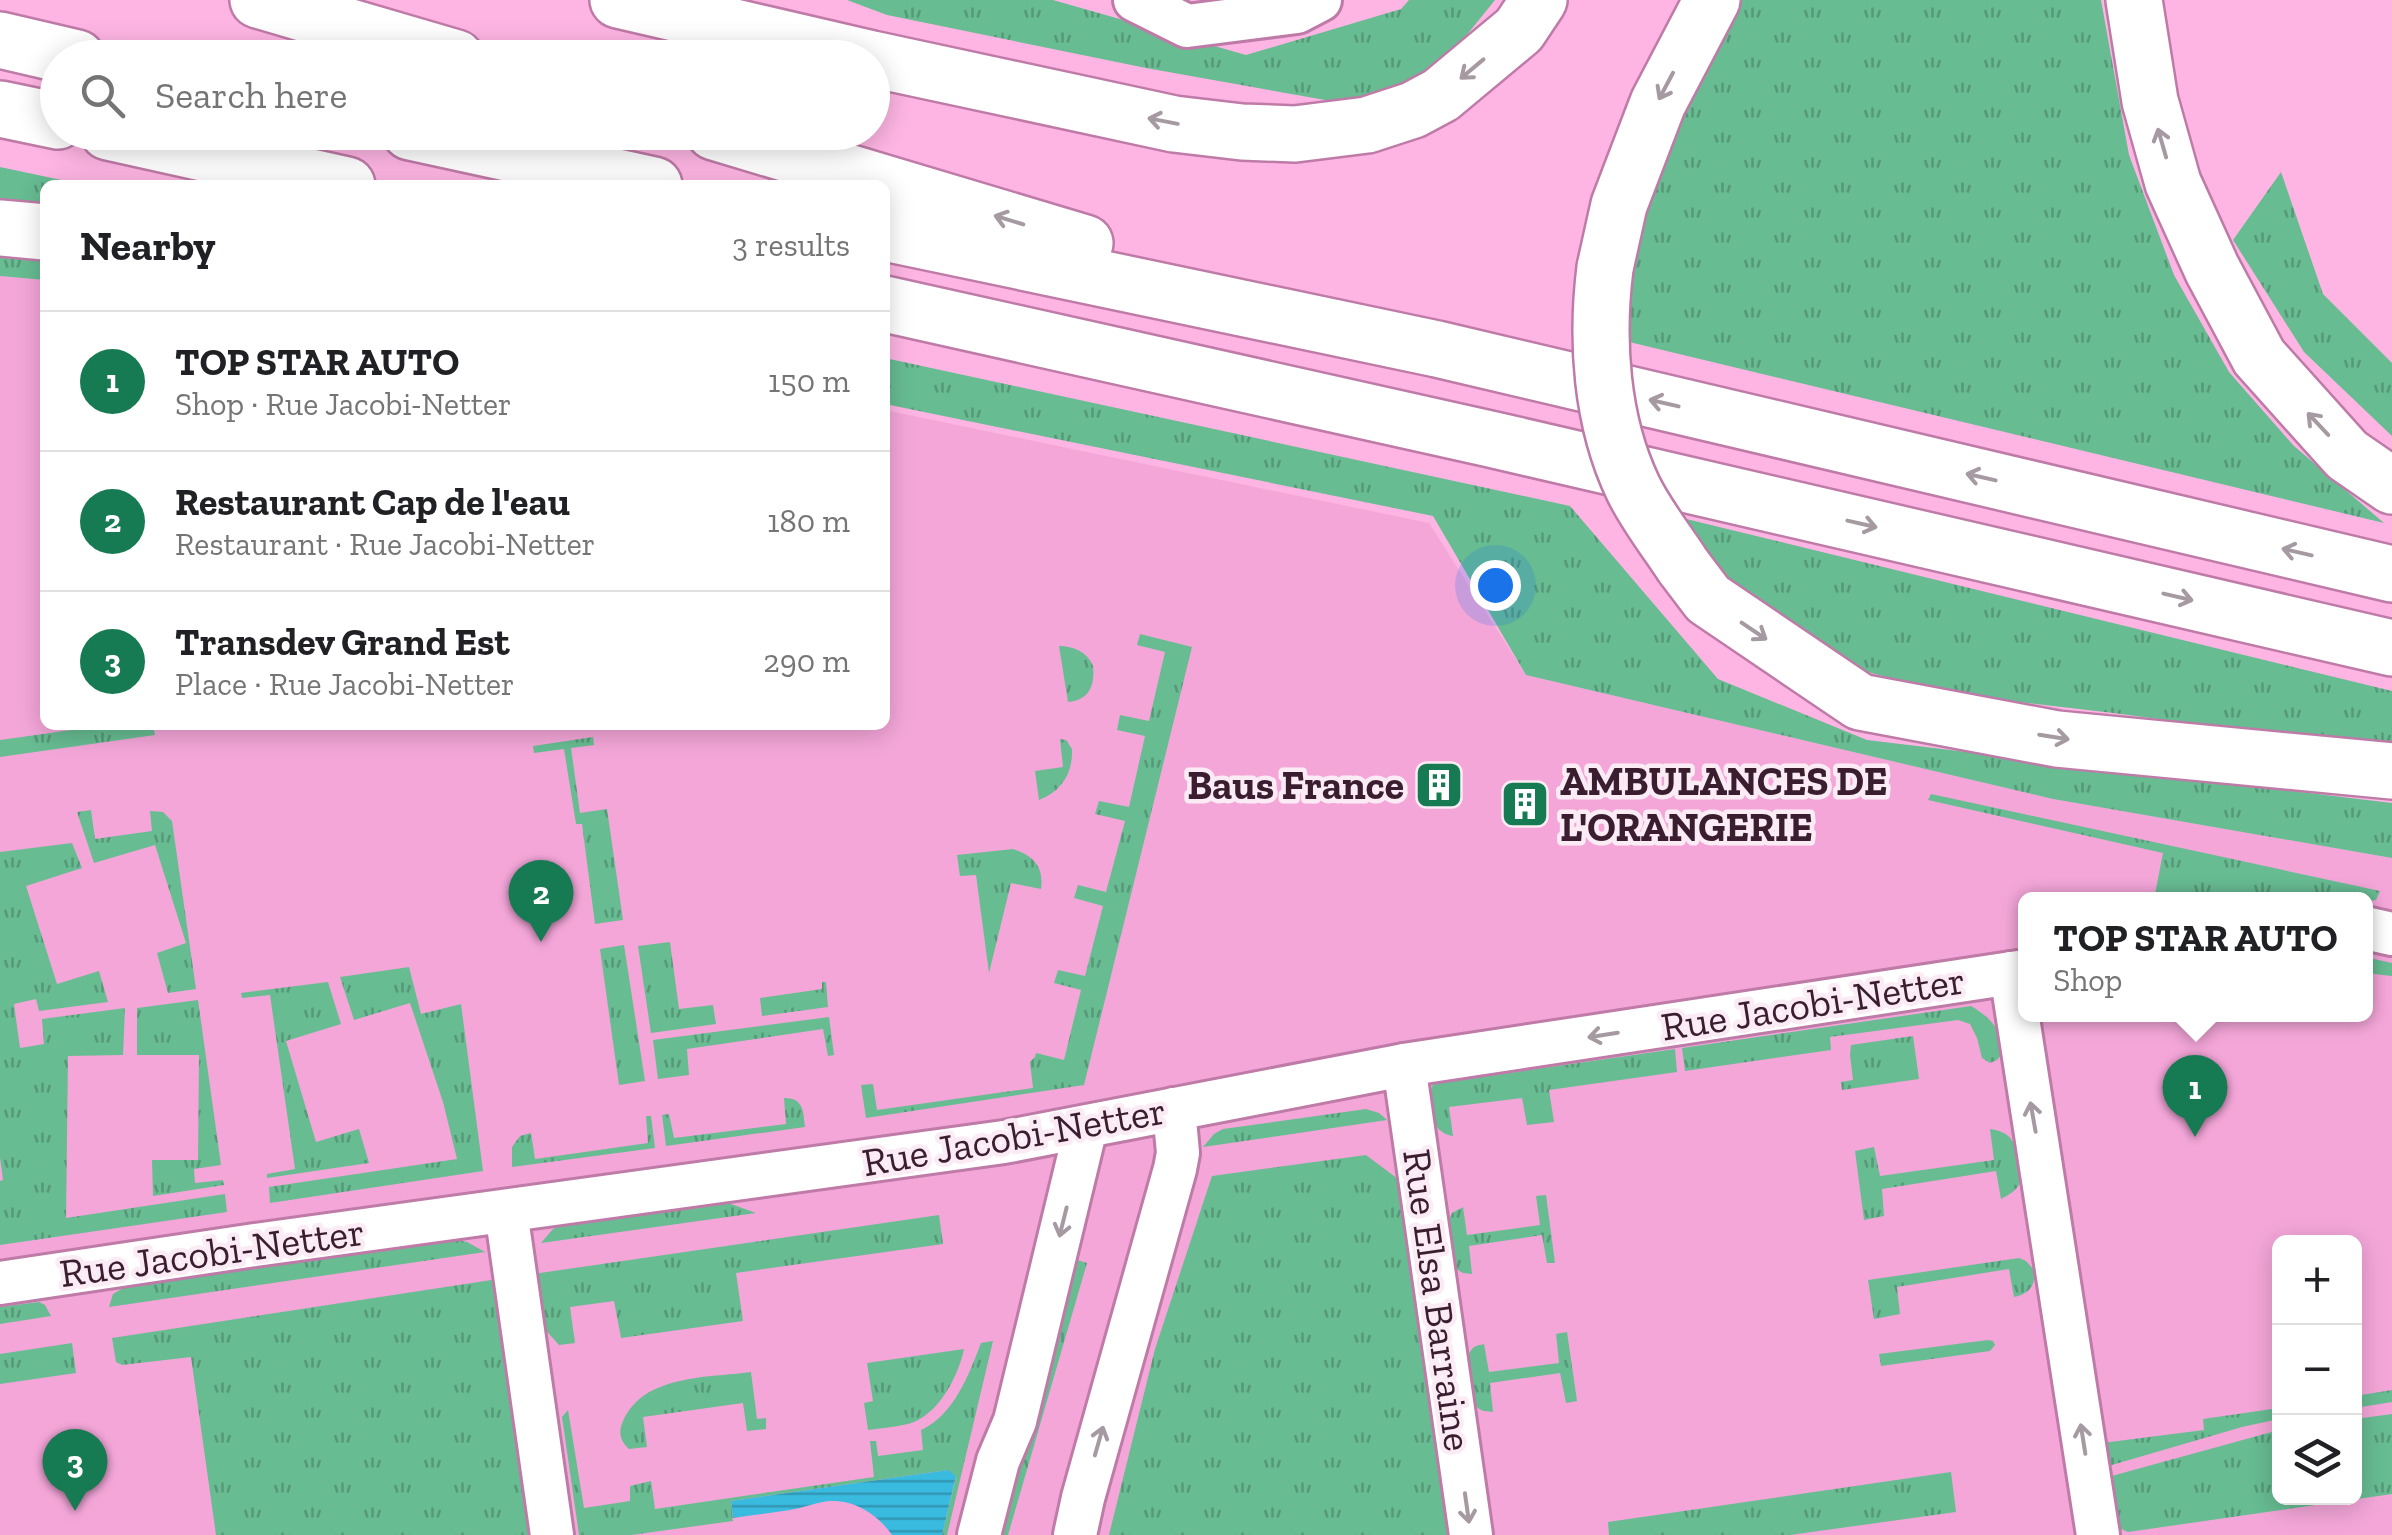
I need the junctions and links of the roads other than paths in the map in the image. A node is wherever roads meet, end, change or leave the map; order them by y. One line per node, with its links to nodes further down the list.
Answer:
1 (258, 0): 10 (main road)
2 (618, 0): 11 (main road)
3 (745, 0): 12 (street)
4 (1136, 0): 5 (street)
5 (1320, 0)
6 (1539, 0): 14 (main road, one-way to 14)
7 (1712, 0): 34 (main road, one-way to 34, bridge)
8 (2134, 0): 31 (main road, one-way to 8)
9 (0, 40): 13 (main road)
10 (395, 40)
11 (786, 40)
12 (798, 40)
13 (40, 49)
14 (890, 62)
15 (0, 109): 16 (main road)
16 (40, 118)
17 (189, 150): 20 (main road)
18 (493, 150): 21 (main road)
19 (774, 150): 22 (main road, one-way to 19)
20 (324, 180)
21 (631, 180)
22 (874, 180)
23 (890, 185): 29 (main road, one-way to 23)
24 (0, 228): 25 (main road)
25 (40, 232)
26 (890, 234): 29 (main road)
27 (890, 305): 30 (main road)
28 (890, 333): 30 (main road)
29 (1437, 349): 32 (main road, one-way to 29)
30 (1490, 439): 33 (main road, one-way to 33)
31 (2392, 486)
32 (2392, 574)
33 (2392, 648)
34 (2392, 771)
35 (2018, 972): 37 (street, Rue Jacobi-Netter, one-way to 37)
36 (2025, 1022): 46 (street, one-way to 36)
37 (1404, 1065): 38 (street, Rue Jacobi-Netter); 45 (street, Rue Elsa Barraine, one-way to 45)
38 (1174, 1109): 39 (street, Rue Jacobi-Netter); 44 (street, one-way to 38)
39 (1086, 1127): 40 (street, Rue Jacobi-Netter); 43 (street, one-way to 43)
40 (506, 1210): 41 (street, Rue Jacobi-Netter); 42 (street)
41 (0, 1283)
42 (552, 1535)
43 (979, 1535)
44 (1075, 1535)
45 (1471, 1535)
46 (2098, 1535)

